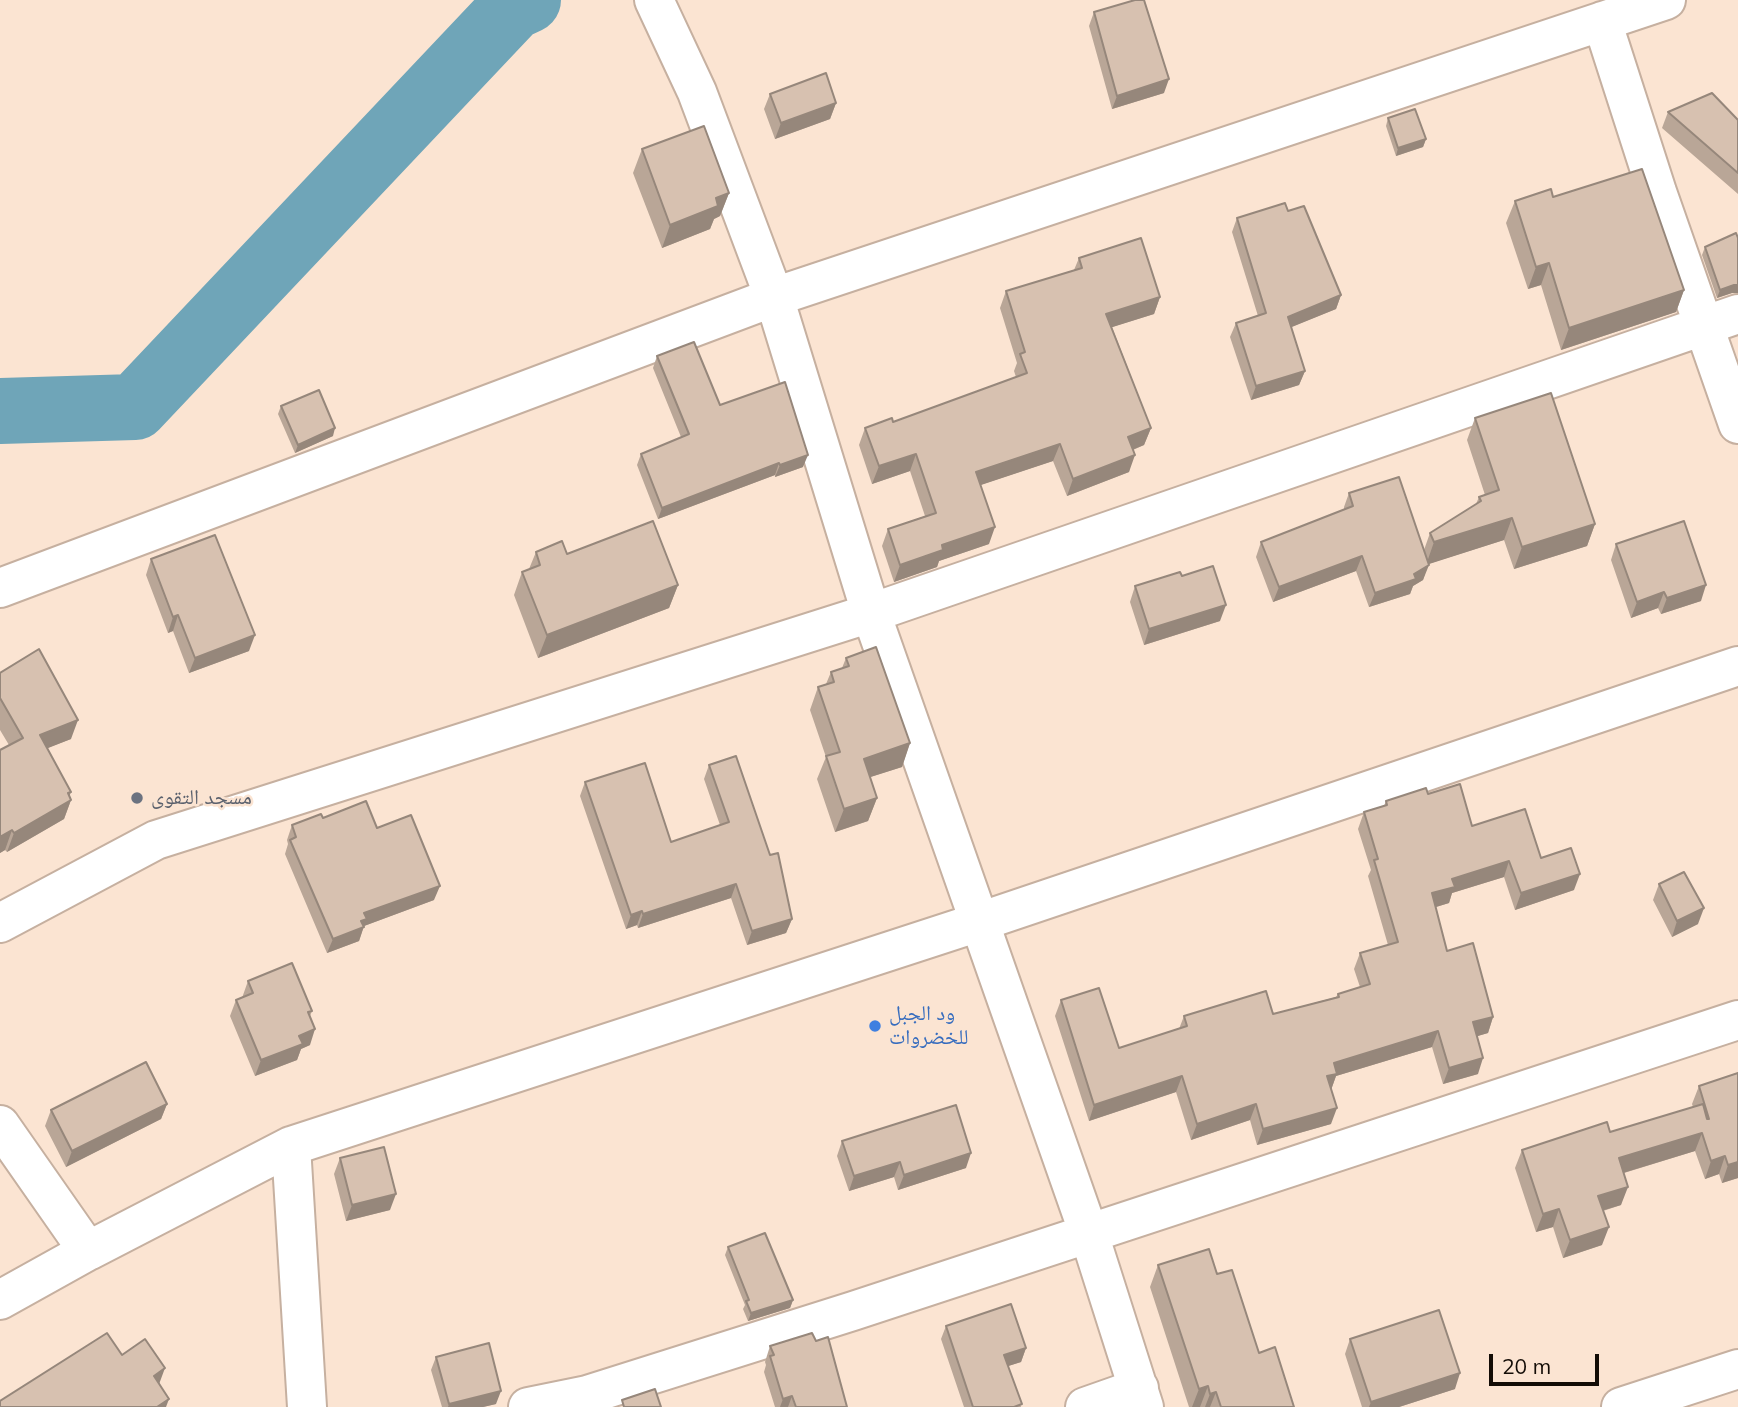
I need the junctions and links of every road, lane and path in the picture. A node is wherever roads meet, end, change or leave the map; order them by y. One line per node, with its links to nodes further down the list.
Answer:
1 (653, 0): 4 (street)
2 (1666, 0): 3 (street)
3 (1602, 21): 4 (street); 5 (street)
4 (774, 298): 7 (street); 8 (street)
5 (1721, 320): 6 (street); 8 (street)
6 (1738, 424)
7 (0, 587)
8 (871, 613): 10 (street); 11 (street)
9 (1738, 666): 10 (street)
10 (979, 922): 14 (street); 15 (street)
11 (0, 923)
12 (1738, 1020): 15 (street)
13 (0, 1125): 16 (street)
14 (291, 1146): 16 (street); 20 (street)
15 (1089, 1234): 19 (street); 21 (street)
16 (88, 1251): 17 (street)
17 (0, 1300)
18 (1738, 1369): 23 (street)
19 (1142, 1397): 22 (street)
20 (307, 1407)
21 (528, 1407)
22 (1085, 1407)
23 (1621, 1407)

